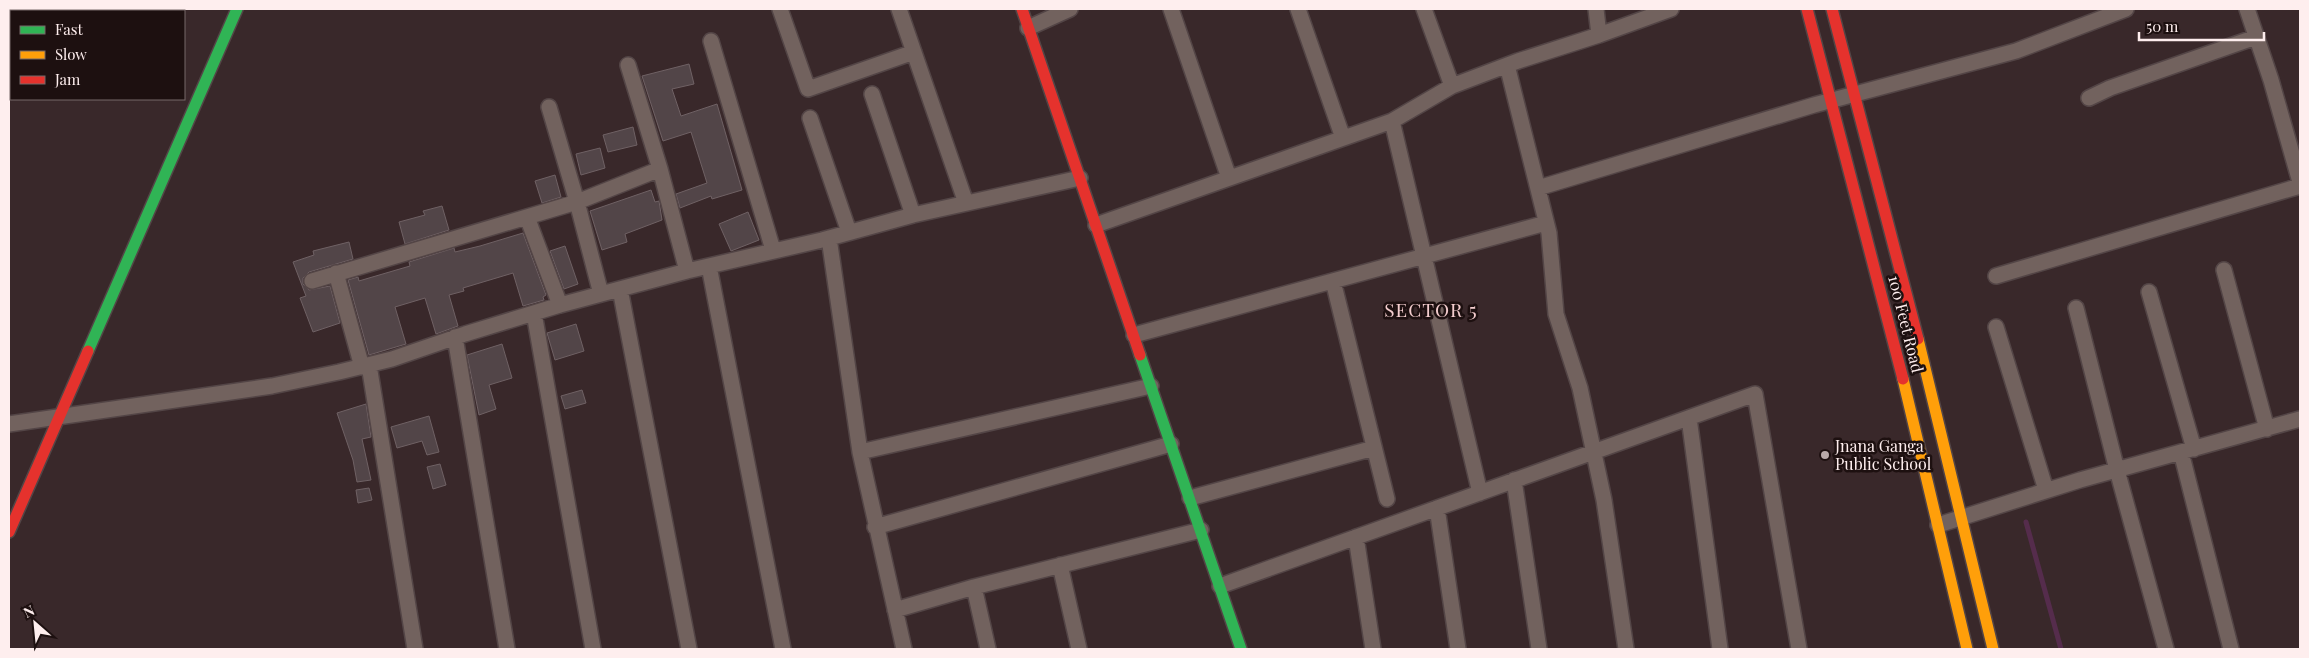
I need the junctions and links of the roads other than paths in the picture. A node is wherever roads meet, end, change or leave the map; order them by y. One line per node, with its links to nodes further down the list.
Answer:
1 (237, 9): 64 (main road)
2 (780, 9): 19 (street)
3 (899, 9): 19 (street)
4 (1022, 9): 15 (main road)
5 (1070, 9): 15 (street)
6 (1171, 9): 33 (street)
7 (1298, 9): 30 (street)
8 (1424, 9): 22 (street)
9 (1596, 9): 16 (street)
10 (1671, 9): 16 (street)
11 (1806, 9): 26 (main road, 100 Feet Road)
12 (1832, 9): 24 (main road, 100 Feet Road)
13 (2126, 9): 24 (street)
14 (2247, 9): 17 (street)
15 (1028, 28): 32 (main road)
16 (1599, 35): 21 (street)
17 (2256, 38): 25 (street); 34 (street)
18 (711, 41): 44 (street)
19 (914, 52): 37 (street)
20 (628, 65): 31 (street)
21 (1507, 65): 22 (street); 35 (street)
22 (1452, 86): 29 (street)
23 (872, 94): 38 (street)
24 (1854, 94): 26 (street); 81 (main road, 100 Feet Road)
25 (2089, 98)
26 (1830, 100): 35 (street); 82 (main road, 100 Feet Road)
27 (549, 107): 36 (street)
28 (810, 118): 42 (street)
29 (1392, 121): 30 (street); 45 (street)
30 (1343, 138): 33 (street)
31 (660, 169): 36 (street); 48 (street)
32 (1080, 178): 37 (street); 41 (main road)
33 (1229, 178): 41 (street)
34 (2300, 179): 50 (street)
35 (1538, 188): 40 (street)
36 (577, 202): 39 (street); 55 (street)
37 (966, 204): 38 (street)
38 (913, 215): 42 (street)
39 (527, 217): 49 (street); 56 (street)
40 (1546, 223): 45 (street); 73 (street)
41 (1096, 225): 60 (main road)
42 (849, 232): 43 (street)
43 (828, 238): 44 (street); 72 (street)
44 (773, 250): 46 (street)
45 (1424, 256): 52 (street); 77 (street)
46 (709, 266): 48 (street); 95 (street)
47 (2224, 270): 68 (street)
48 (688, 271): 53 (street)
49 (336, 273): 51 (street); 62 (street)
50 (1996, 276)
51 (312, 281)
52 (1333, 281): 60 (street); 70 (street)
53 (620, 289): 55 (street); 94 (street)
54 (2149, 292): 71 (street)
55 (601, 294): 56 (street)
56 (560, 305): 58 (street)
57 (2076, 308): 74 (street)
58 (534, 313): 61 (street); 93 (street)
59 (1996, 327): 76 (street)
60 (1134, 335): 63 (main road)
61 (455, 337): 62 (street); 92 (street)
62 (365, 366): 64 (street); 91 (street)
63 (1152, 386): 69 (main road); 72 (street)
64 (59, 417): 67 (street); 85 (main road)
65 (1689, 418): 73 (street); 104 (street); 105 (street)
66 (2300, 419): 68 (street)
67 (9, 424)
68 (2267, 428): 71 (street)
69 (1171, 444): 78 (main road); 83 (street)
70 (1374, 448): 78 (street); 79 (street)
71 (2187, 450): 74 (street); 109 (street)
72 (860, 452): 83 (street)
73 (1594, 452): 75 (street); 103 (street)
74 (2117, 470): 76 (street); 108 (street)
75 (1514, 480): 77 (street); 102 (street)
76 (2046, 490): 81 (street)
77 (1480, 493): 80 (street)
78 (1190, 498): 84 (main road)
79 (1387, 499)
80 (1437, 508): 86 (street); 101 (street)
81 (1961, 517): 82 (street); 107 (main road, 100 Feet Road)
82 (1938, 524): 106 (main road, 100 Feet Road)
83 (875, 527): 90 (street)
84 (1200, 530): 87 (street); 88 (main road)
85 (9, 532)
86 (1356, 537): 88 (street); 100 (street)
87 (1060, 565): 89 (street); 98 (street)
88 (1220, 586): 99 (main road)
89 (974, 587): 90 (street); 97 (street)
90 (895, 610): 96 (street)
91 (415, 649)
92 (507, 649)
93 (593, 649)
94 (689, 649)
95 (783, 649)
96 (904, 649)
97 (988, 649)
98 (1079, 649)
99 (1241, 649)
100 (1373, 649)
101 (1458, 649)
102 (1539, 649)
103 (1626, 649)
104 (1720, 649)
105 (1799, 649)
106 (1967, 649)
107 (1993, 649)
108 (2166, 649)
109 (2231, 649)

